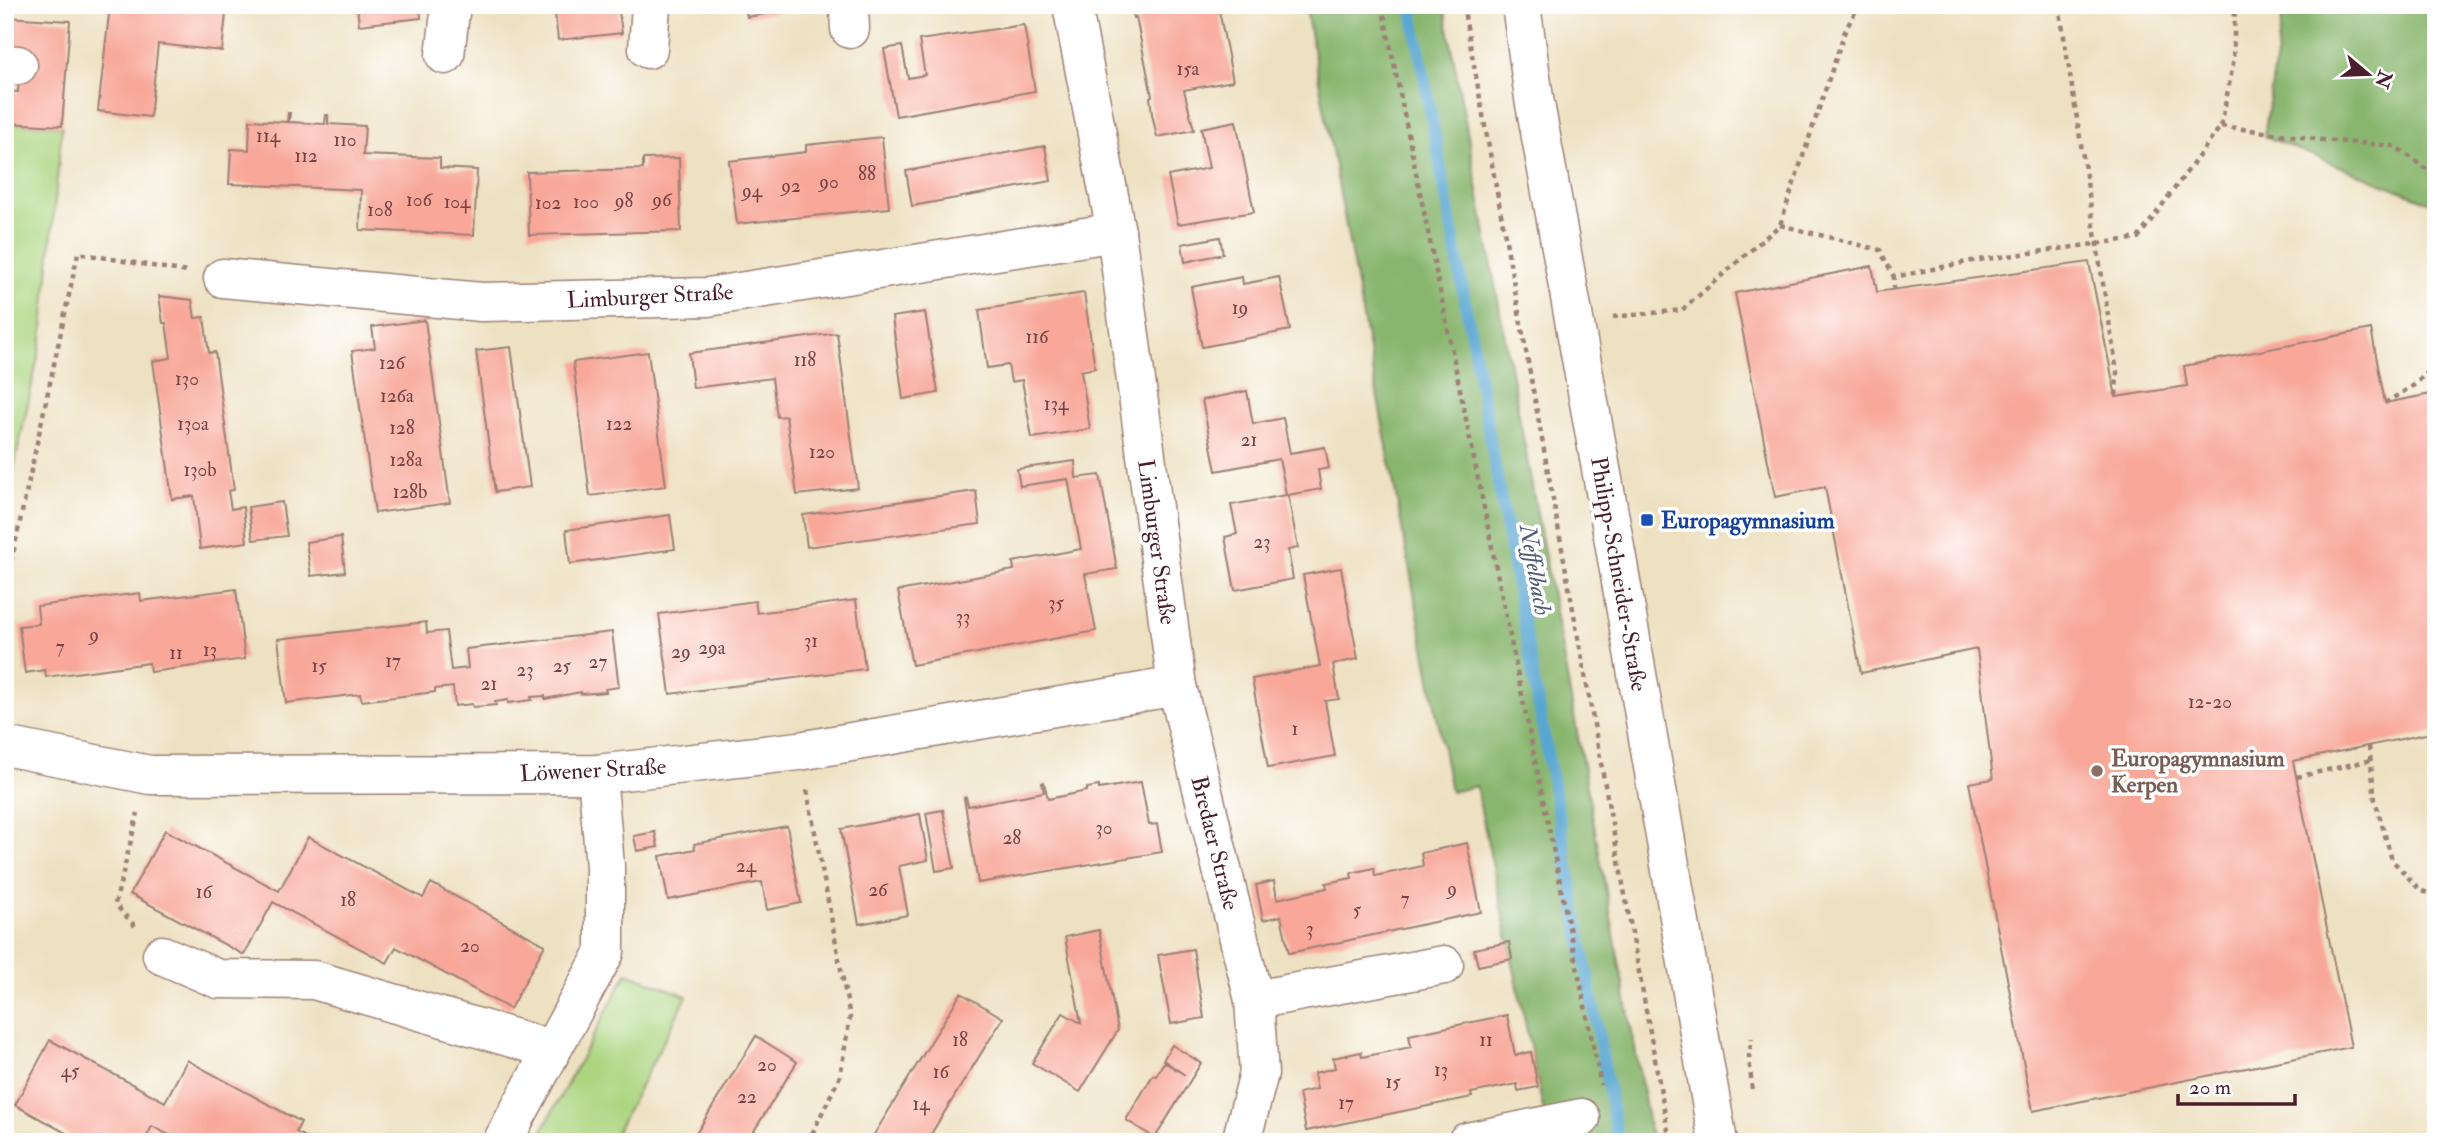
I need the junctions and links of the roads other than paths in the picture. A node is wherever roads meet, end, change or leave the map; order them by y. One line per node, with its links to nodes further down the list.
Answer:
1 (451, 5): 6 (street)
2 (651, 5): 5 (street)
3 (1072, 5): 7 (street, Limburger Straße)
4 (1521, 5): 20 (street, Philipp-Schneider-Straße)
5 (648, 49)
6 (445, 55)
7 (1116, 232): 8 (street, Limburger Straße); 9 (street, Limburger Straße)
8 (223, 278)
9 (1177, 686): 11 (street, Löwener Straße); 14 (street, Bredaer Straße)
10 (5, 746): 11 (street, Löwener Straße)
11 (597, 774): 15 (street)
12 (162, 955): 15 (street)
13 (1444, 965): 14 (street)
14 (1254, 1000): 17 (street, Bredaer Straße)
15 (550, 1049): 18 (street)
16 (1581, 1118): 19 (street)
17 (1242, 1141)
18 (502, 1142)
19 (1467, 1142)
20 (1718, 1142)

